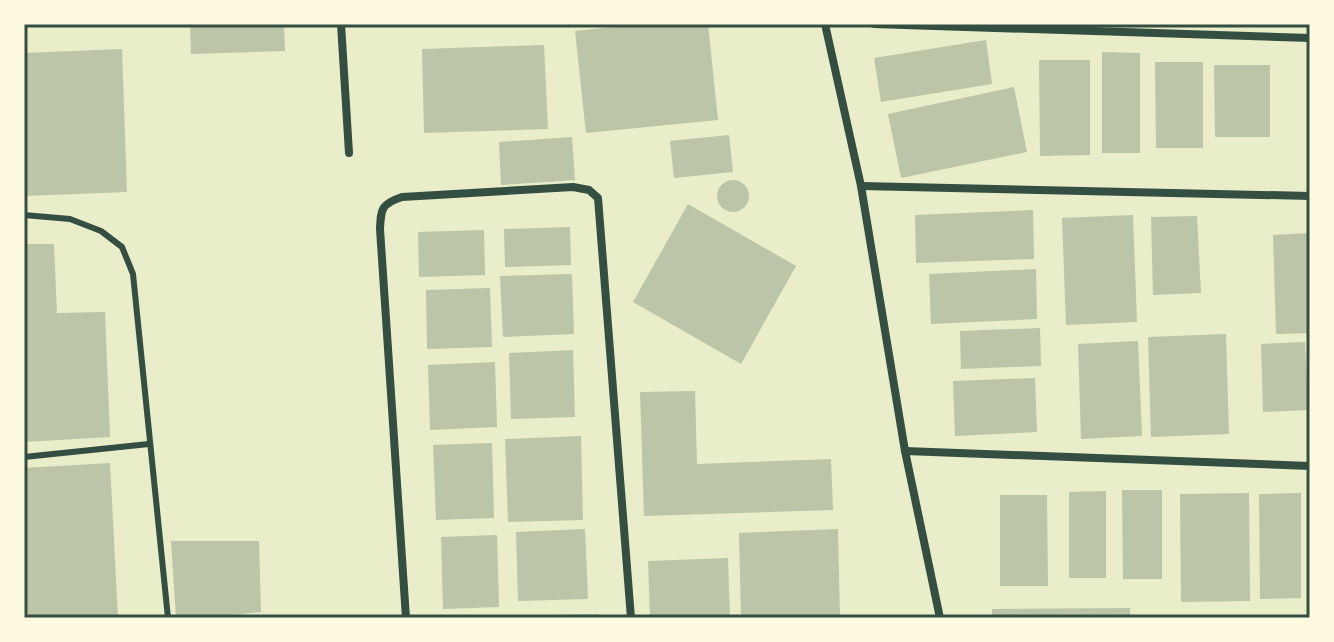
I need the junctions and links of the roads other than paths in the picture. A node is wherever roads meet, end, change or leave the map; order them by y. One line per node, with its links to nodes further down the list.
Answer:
1 (341, 24): 5 (street)
2 (825, 24): 6 (street)
3 (874, 24): 4 (street)
4 (1310, 38)
5 (349, 153)
6 (861, 186): 7 (street); 10 (street)
7 (1310, 196)
8 (24, 215): 9 (lane)
9 (149, 444): 11 (lane); 13 (lane)
10 (905, 451): 12 (street); 16 (street)
11 (24, 457)
12 (1310, 466)
13 (168, 618)
14 (406, 618): 15 (street)
15 (631, 618)
16 (940, 618)

